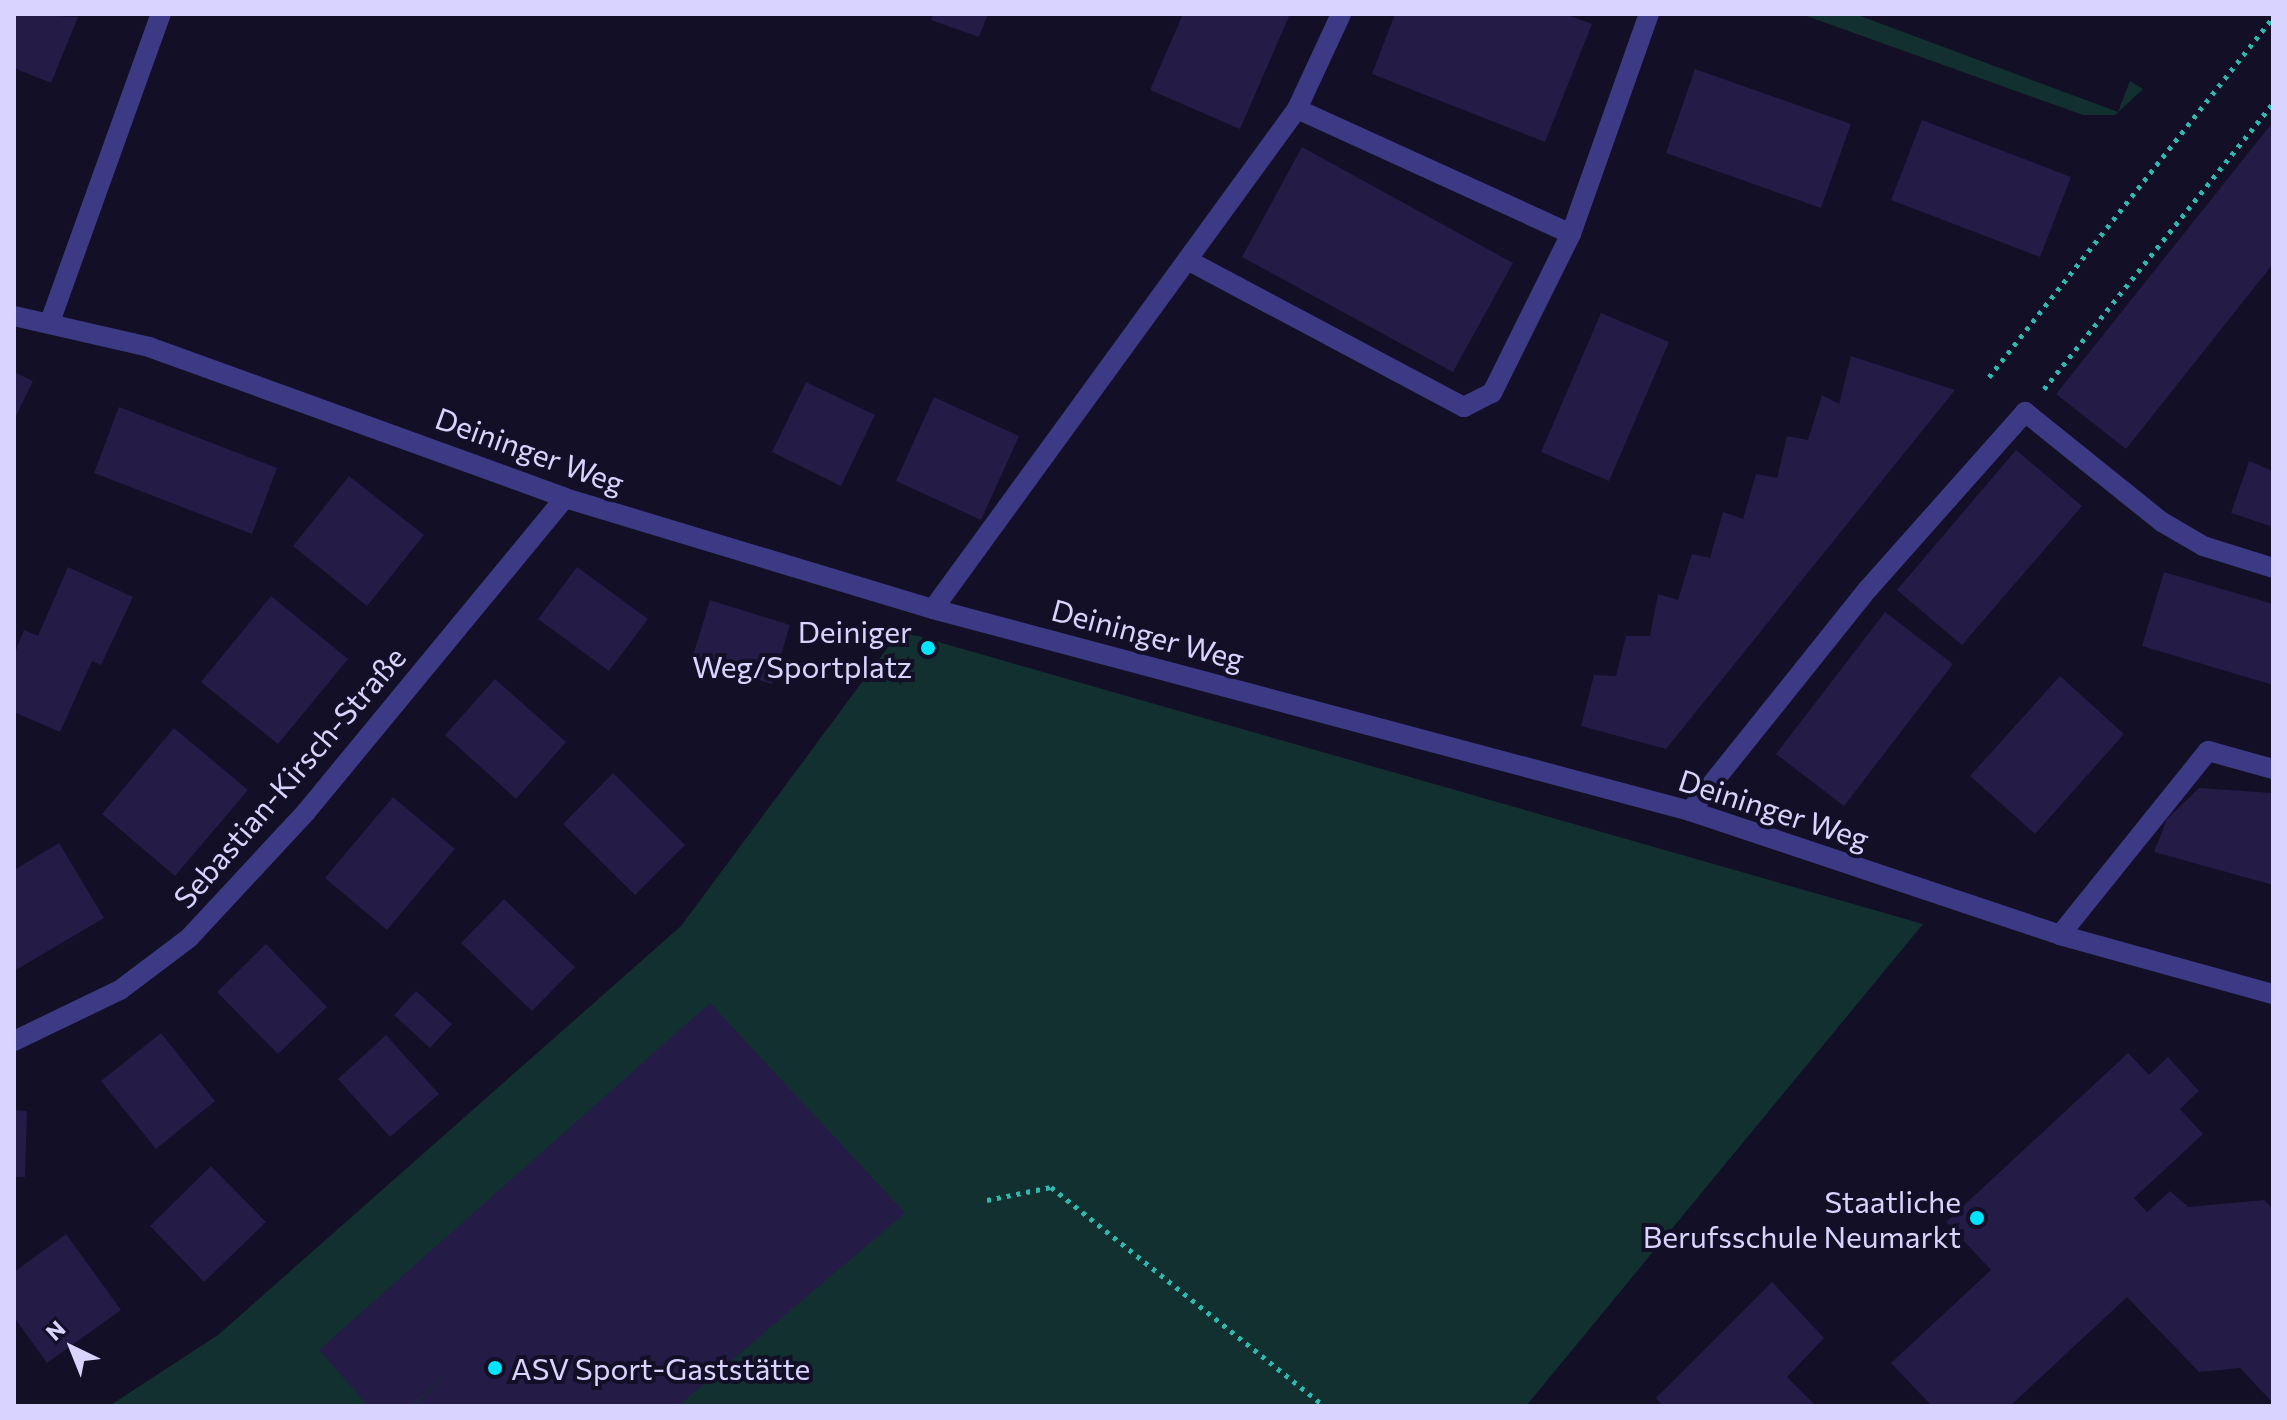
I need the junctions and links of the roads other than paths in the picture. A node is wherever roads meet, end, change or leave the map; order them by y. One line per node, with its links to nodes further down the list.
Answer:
1 (161, 14): 8 (street)
2 (1341, 14): 4 (street)
3 (1649, 14): 5 (street)
4 (1297, 109): 5 (street); 6 (street)
5 (1571, 234): 6 (street)
6 (1191, 262): 11 (street)
7 (14, 316): 8 (street, Deininger Weg)
8 (51, 319): 9 (street, Deininger Weg)
9 (565, 498): 11 (street, Deininger Weg); 16 (street, Sebastian-Kirsch-Straße)
10 (2273, 568): 13 (street)
11 (933, 609): 13 (street, Deininger Weg)
12 (2273, 769): 14 (street)
13 (1690, 811): 14 (street, Deininger Weg)
14 (2060, 935): 15 (street, Deininger Weg)
15 (2273, 994)
16 (14, 1041)

